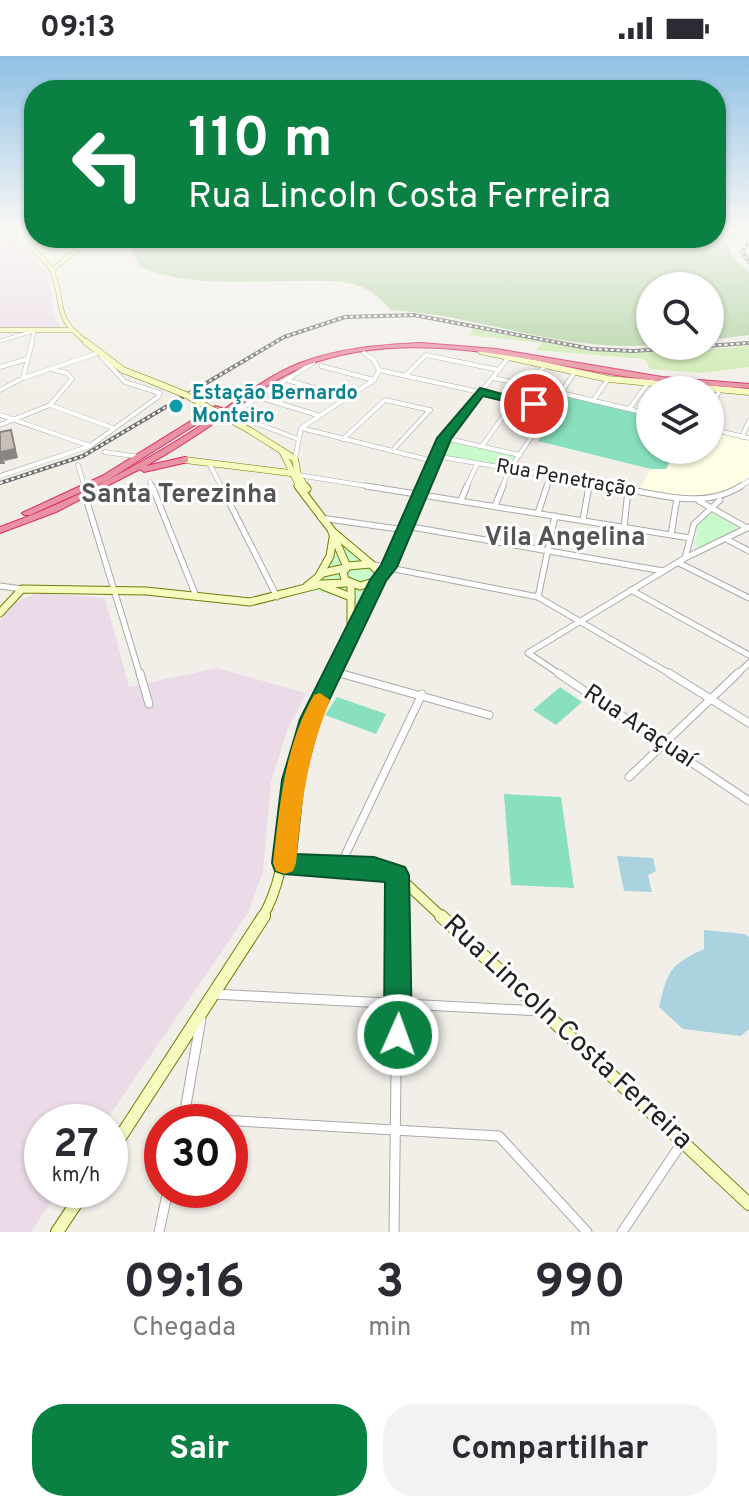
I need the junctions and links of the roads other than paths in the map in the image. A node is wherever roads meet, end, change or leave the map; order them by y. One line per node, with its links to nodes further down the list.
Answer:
1 (55, 286): 3 (street)
2 (0, 330): 4 (street)
3 (71, 330): 4 (street); 8 (street)
4 (35, 331): 5 (street); 10 (street)
5 (0, 341)
6 (421, 344): 9 (street); 11 (highway); 26 (highway)
7 (364, 353): 15 (street)
8 (99, 354): 14 (street); 46 (street); 56 (street, bridge)
9 (509, 357): 12 (street); 16 (street)
10 (27, 359): 13 (street); 19 (street)
11 (320, 363): 22 (street); 23 (street); 36 (highway)
12 (545, 366): 17 (street); 25 (street)
13 (0, 367)
14 (51, 369): 19 (street); 37 (street)
15 (379, 370): 18 (street); 23 (street)
16 (499, 370): 18 (street); 20 (street)
17 (575, 372): 21 (street); 30 (street)
18 (406, 375): 29 (street)
19 (23, 378): 28 (street)
20 (493, 378): 25 (street); 29 (street)
21 (608, 379): 24 (street); 35 (street)
22 (287, 380): 31 (street); 32 (street)
23 (374, 380): 32 (street)
24 (636, 381)
25 (527, 385): 30 (street)
26 (749, 386): 27 (street); 62 (highway)
27 (724, 389)
28 (0, 390)
29 (480, 391): 33 (street); 52 (street)
30 (560, 393): 35 (street); 38 (street)
31 (259, 397): 36 (highway); 42 (street); 50 (street)
32 (348, 398): 42 (street)
33 (515, 400): 38 (street); 57 (street)
34 (636, 400): 39 (street)
35 (593, 401): 39 (street)
36 (238, 403): 49 (highway)
37 (50, 405): 43 (street); 46 (street)
38 (552, 408): 61 (street)
39 (629, 409): 40 (street)
40 (636, 411)
41 (0, 415): 43 (street)
42 (317, 415): 47 (street)
43 (14, 421): 45 (street); 55 (street)
44 (749, 421): 51 (street)
45 (0, 425)
46 (113, 428): 55 (street)
47 (301, 428): 50 (street); 54 (street, Rua Penetração)
48 (724, 432): 51 (street)
49 (186, 437): 62 (highway); 65 (highway)
50 (296, 437): 56 (street); 63 (street)
51 (742, 437): 53 (street)
52 (444, 438): 57 (street); 64 (street)
53 (749, 438)
54 (343, 439): 59 (street, Rua Penetração); 59 (street)
55 (90, 446): 72 (street)
56 (275, 446): 58 (street)
57 (482, 446): 61 (street)
58 (282, 451): 63 (street); 70 (street)
59 (392, 451): 64 (street, Rua Penetração)
60 (105, 452): 62 (street)
61 (520, 455): 69 (street)
62 (146, 459): 74 (highway); 78 (highway)
63 (295, 459): 71 (street)
64 (434, 459): 67 (street, Rua Penetração); 80 (street)
65 (185, 460): 66 (street); 74 (highway)
66 (209, 463): 70 (street); 116 (street)
67 (477, 464): 69 (street, Rua Penetração); 83 (street)
68 (78, 465): 78 (street)
69 (509, 470): 73 (street, Rua Penetração); 86 (street)
70 (290, 473): 90 (street)
71 (298, 475): 80 (street); 90 (street)
72 (0, 476)
73 (550, 476): 77 (street, Rua Penetração); 88 (street)
74 (118, 481): 96 (highway)
75 (749, 481): 81 (street)
76 (150, 482): 115 (street)
77 (589, 483): 79 (street, Rua Penetração); 91 (street)
78 (85, 488): 92 (highway)
79 (628, 490): 82 (street, Rua Penetração); 95 (street)
80 (419, 493): 83 (street); 94 (street)
81 (726, 496): 84 (street, Rua Penetração); 87 (street)
82 (677, 498): 84 (street, Rua Penetração); 98 (street)
83 (461, 500): 86 (street)
84 (699, 501): 87 (street)
85 (88, 505): 113 (street)
86 (495, 506): 88 (street)
87 (708, 509): 93 (street); 99 (street)
88 (538, 513): 89 (street)
89 (555, 516): 91 (street); 101 (street)
90 (323, 518): 94 (street); 97 (street)
91 (583, 520): 95 (street)
92 (0, 522)
93 (748, 527): 100 (street)
94 (405, 528): 101 (street); 105 (street)
95 (624, 528): 98 (street)
96 (0, 530)
97 (332, 534): 104 (street); 106 (street); 109 (street)
98 (671, 535): 99 (street)
99 (690, 538): 103 (street)
100 (728, 540): 102 (street); 103 (street)
101 (547, 550): 107 (street); 118 (street)
102 (749, 551)
103 (682, 560): 107 (street); 119 (street)
104 (373, 565): 105 (street); 106 (street); 108 (street)
105 (389, 567): 108 (street); 118 (street)
106 (346, 568): 109 (street); 110 (street)
107 (664, 571): 114 (street)
108 (379, 579): 110 (street); 122 (street)
109 (318, 581): 110 (street); 116 (street); 117 (street)
110 (350, 584): 117 (street)
111 (0, 586): 112 (street)
112 (22, 589): 113 (street); 120 (street)
113 (115, 589): 115 (street); 128 (street)
114 (631, 590): 121 (street); 123 (street)
115 (196, 596): 116 (street)
116 (277, 597)
117 (351, 597): 122 (street)
118 (538, 597): 121 (street)
119 (749, 598)
120 (0, 613)
121 (581, 619): 127 (street); 131 (street, Rua Araçuaí)
122 (351, 639): 125 (street)
123 (749, 655)
124 (749, 663): 127 (street)
125 (335, 672): 126 (street); 134 (street)
126 (422, 694): 129 (street); 135 (street)
127 (711, 699): 130 (street); 131 (street)
128 (149, 704)
129 (489, 715)
130 (749, 723)
131 (665, 744): 132 (street); 133 (street, Rua Araçuaí)
132 (629, 777)
133 (749, 801)
134 (284, 863): 135 (street); 137 (street)
135 (340, 866): 136 (street)
136 (397, 875): 138 (street); 140 (street, Rua Lincoln Costa Ferreira)
137 (213, 994): 138 (street); 139 (street)
138 (399, 1005): 140 (street); 144 (street)
139 (203, 1009): 141 (street); 143 (street)
140 (547, 1012): 145 (street, Rua Lincoln Costa Ferreira)
141 (186, 1104)
142 (248, 1122): 144 (street)
143 (128, 1125)
144 (395, 1128): 151 (street); 152 (street)
145 (683, 1141): 146 (street, Rua Lincoln Costa Ferreira); 153 (street)
146 (749, 1204)
147 (73, 1208): 149 (street)
148 (164, 1208): 150 (street)
149 (57, 1232)
150 (159, 1232)
151 (394, 1232)
152 (587, 1232)
153 (622, 1232)

